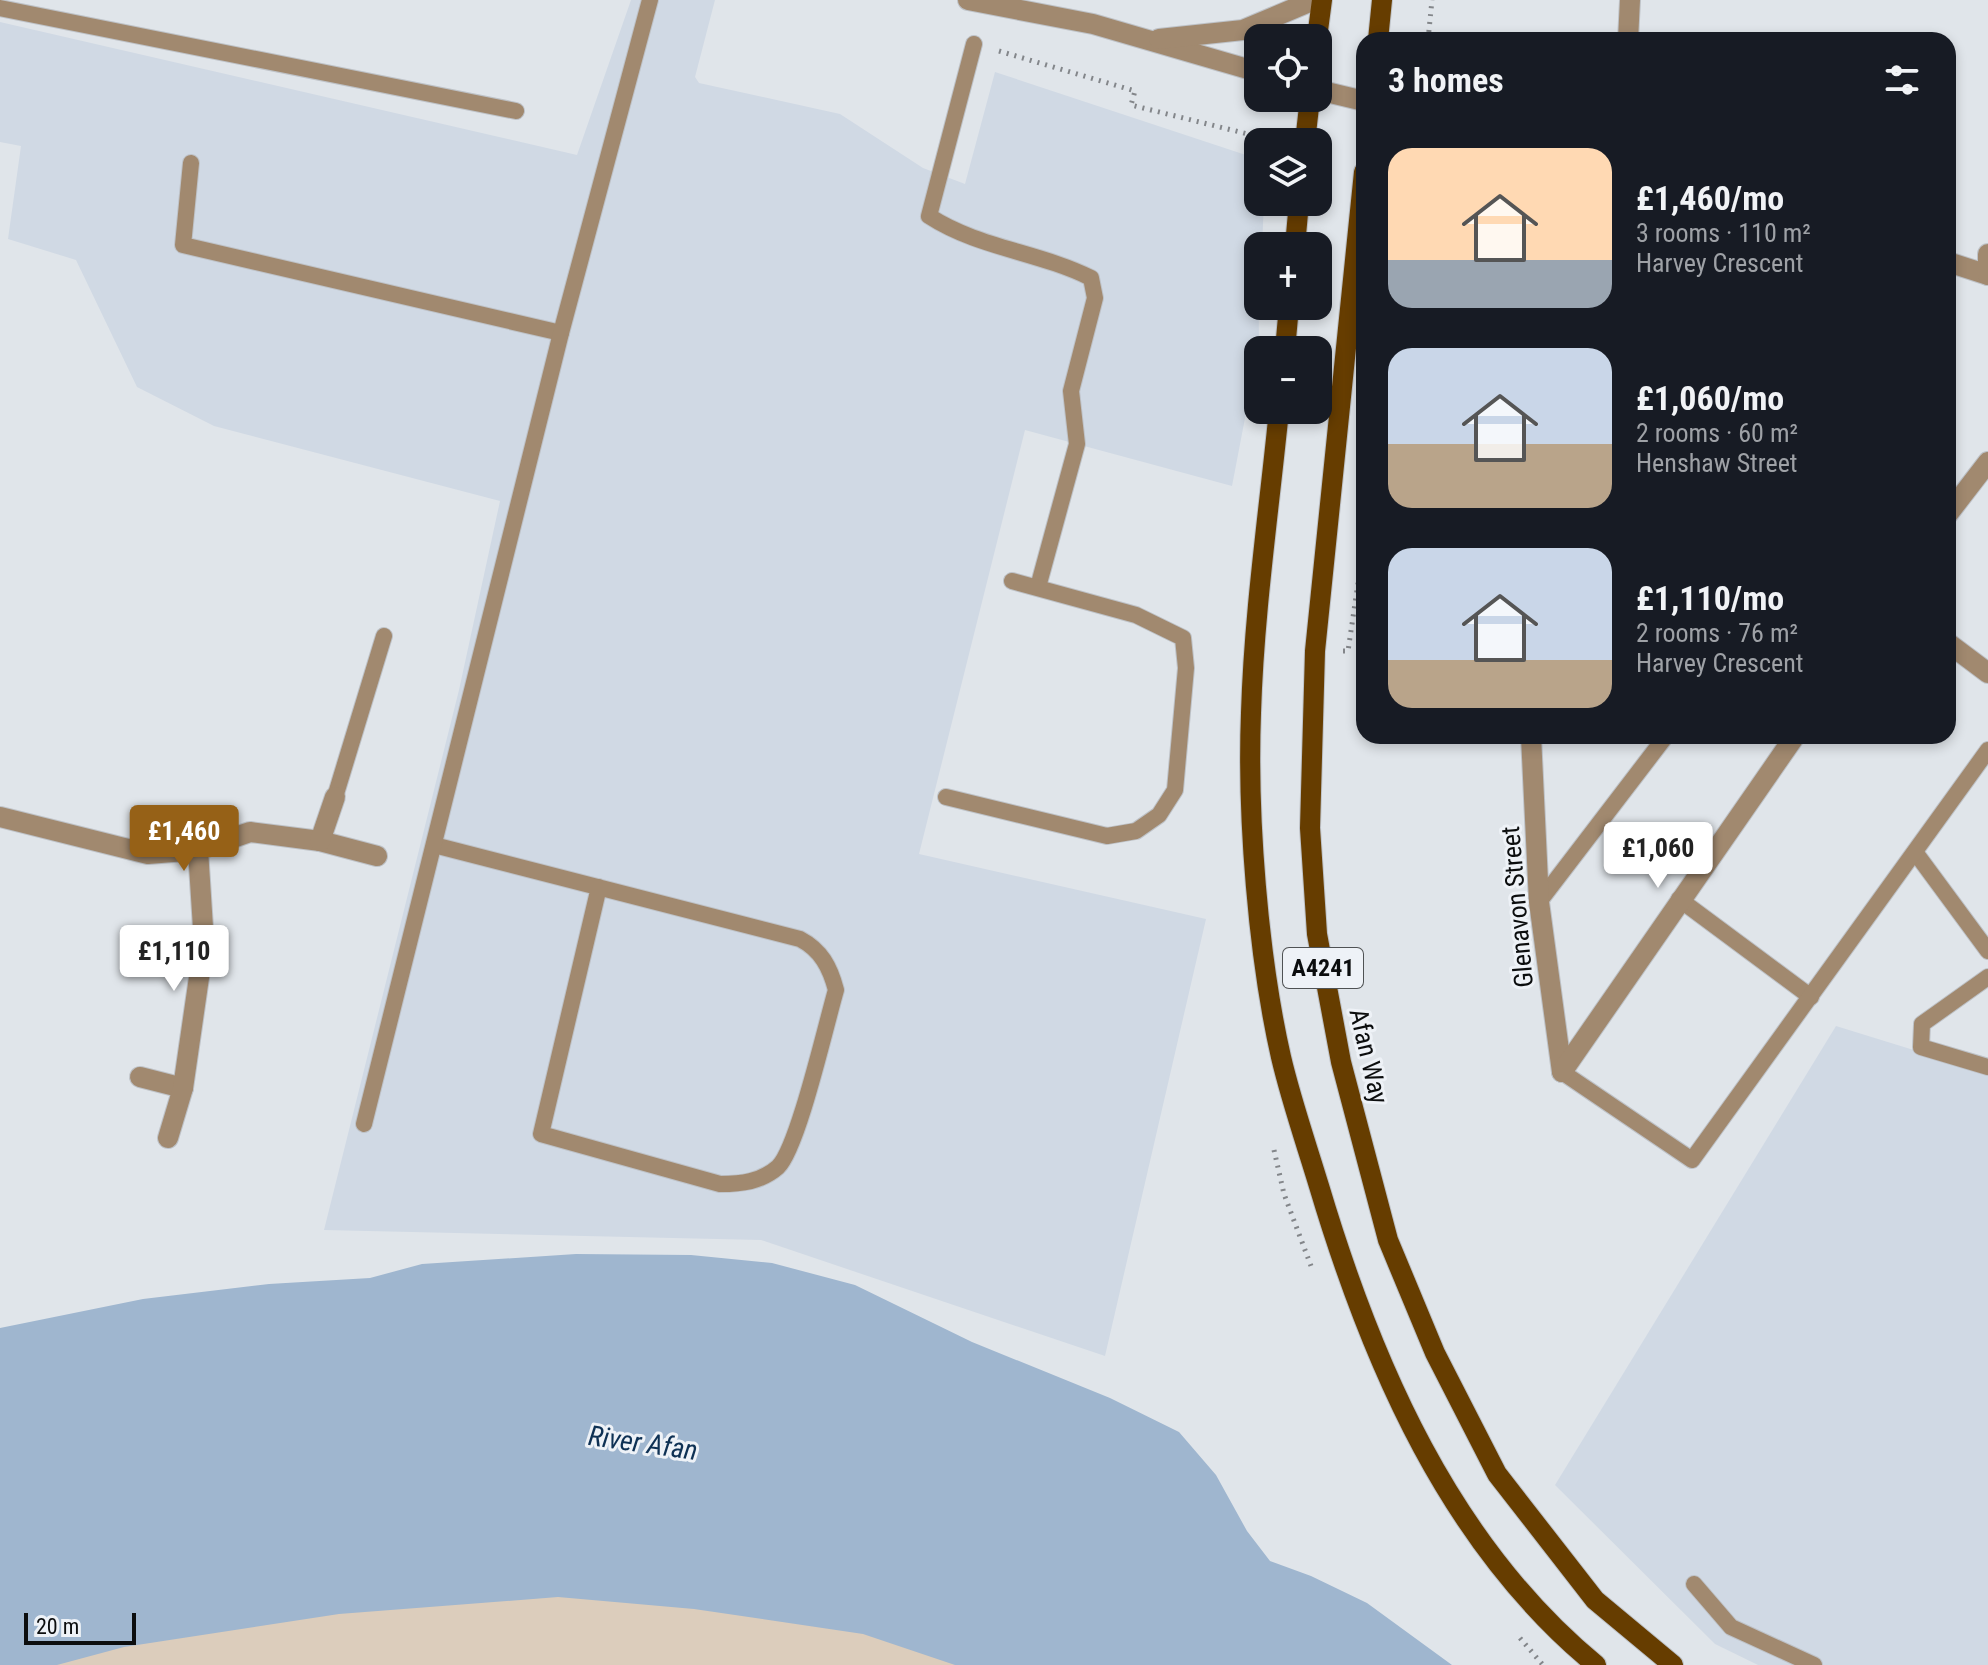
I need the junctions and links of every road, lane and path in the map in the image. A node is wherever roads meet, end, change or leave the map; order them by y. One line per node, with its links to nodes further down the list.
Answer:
1 (650, 0): 26 (lane)
2 (968, 0): 13 (street)
3 (1314, 0): 13 (street)
4 (1322, 0): 9 (main road)
5 (1382, 0): 10 (main road)
6 (1432, 0): 11 (path)
7 (1630, 0): 12 (street)
8 (0, 8): 19 (lane)
9 (1319, 24)
10 (1379, 32)
11 (1429, 32)
12 (1628, 32)
13 (1151, 40): 16 (street)
14 (974, 44): 31 (lane)
15 (1018, 56): 20 (path)
16 (1244, 68)
17 (1332, 93): 18 (street)
18 (1356, 99)
19 (516, 111)
20 (1244, 133)
21 (191, 163): 26 (lane)
22 (1356, 250): 61 (main road, Afan Way / A4241)
23 (1988, 254): 25 (street)
24 (1956, 265): 25 (street)
25 (1988, 275)
26 (561, 333): 43 (lane)
27 (1278, 424): 60 (main road, A4241)
28 (1988, 462): 29 (street)
29 (1956, 504)
30 (1012, 581): 31 (lane)
31 (1038, 587): 40 (lane)
32 (384, 636): 39 (lane)
33 (1956, 649): 34 (street)
34 (1988, 673)
35 (1531, 744): 49 (street, Glenavon Street)
36 (1660, 744): 49 (lane)
37 (1789, 744): 48 (street)
38 (1988, 750): 45 (lane)
39 (335, 797): 42 (street)
40 (946, 797)
41 (0, 817): 44 (street)
42 (320, 841): 44 (street); 46 (street)
43 (434, 845): 47 (lane); 57 (lane)
44 (198, 850): 56 (street)
45 (1915, 852): 50 (lane); 52 (lane)
46 (377, 856)
47 (599, 887): 47 (lane)
48 (1679, 899): 52 (lane); 54 (street)
49 (1539, 902): 54 (street, Glenavon Street)
50 (1988, 951)
51 (1988, 977): 53 (lane)
52 (1811, 997): 54 (lane)
53 (1988, 1067)
54 (1562, 1072)
55 (140, 1077): 56 (street)
56 (183, 1088): 58 (street)
57 (364, 1124)
58 (168, 1138)
59 (1694, 1584): 62 (lane)
60 (1596, 1665)
61 (1673, 1665)
62 (1814, 1665)

